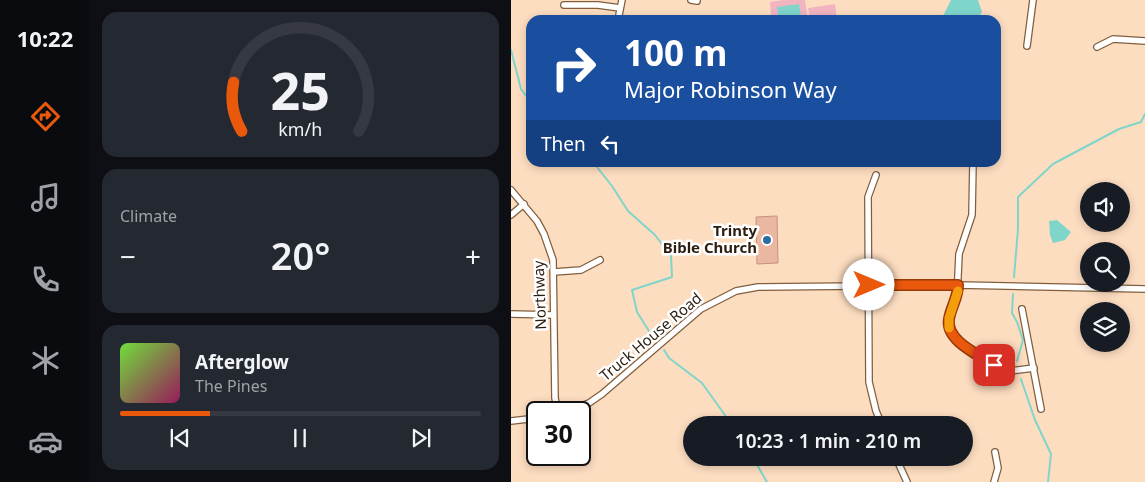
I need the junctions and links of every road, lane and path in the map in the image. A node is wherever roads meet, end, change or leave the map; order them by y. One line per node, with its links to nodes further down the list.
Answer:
1 (622, 0): 4 (street)
2 (1033, 0): 7 (street)
3 (564, 6): 4 (street)
4 (620, 8): 5 (street)
5 (619, 15)
6 (1145, 41): 8 (street)
7 (1027, 46)
8 (1097, 47)
9 (973, 167): 17 (street)
10 (876, 174): 16 (street)
11 (511, 190): 12 (street, Northway)
12 (524, 204): 13 (street); 15 (street, Northway)
13 (511, 215)
14 (601, 260): 15 (street)
15 (554, 272): 21 (street, Northway)
16 (869, 285): 17 (street, Truck House Road); 24 (street, Truck House Road); 26 (street)
17 (958, 285): 18 (street, Truck House Road); 22 (street)
18 (1145, 289)
19 (1021, 309): 22 (street)
20 (511, 314): 21 (street)
21 (553, 315): 23 (street, Northway)
22 (1034, 368): 25 (street)
23 (556, 401)
24 (591, 401)
25 (1041, 409)
26 (878, 416)
27 (526, 419): 28 (street)
28 (511, 421)
29 (995, 452): 32 (street)
30 (900, 466): 31 (street)
31 (907, 482)
32 (994, 482)

